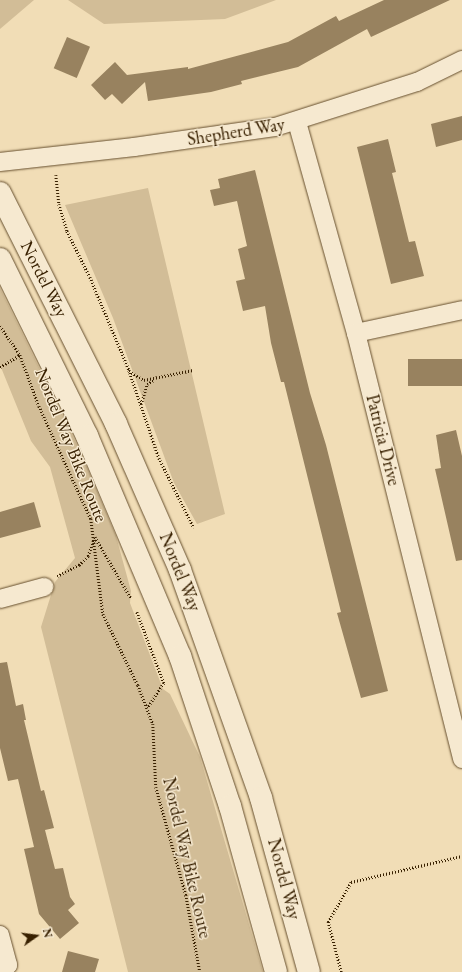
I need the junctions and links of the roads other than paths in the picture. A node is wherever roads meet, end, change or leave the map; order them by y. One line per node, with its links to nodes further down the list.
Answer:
1 (462, 60): 2 (street, Shepherd Way)
2 (297, 122): 3 (street, Shepherd Way); 7 (street, Patricia Drive)
3 (0, 162)
4 (0, 193): 14 (main road, Nordel Way)
5 (0, 259): 13 (main road, Nordel Way)
6 (462, 310): 7 (street)
7 (356, 333): 10 (street, Patricia Drive)
8 (44, 587): 9 (street)
9 (0, 599)
10 (462, 759)
11 (0, 935): 12 (street)
12 (4, 966)
13 (276, 972)
14 (309, 972)

